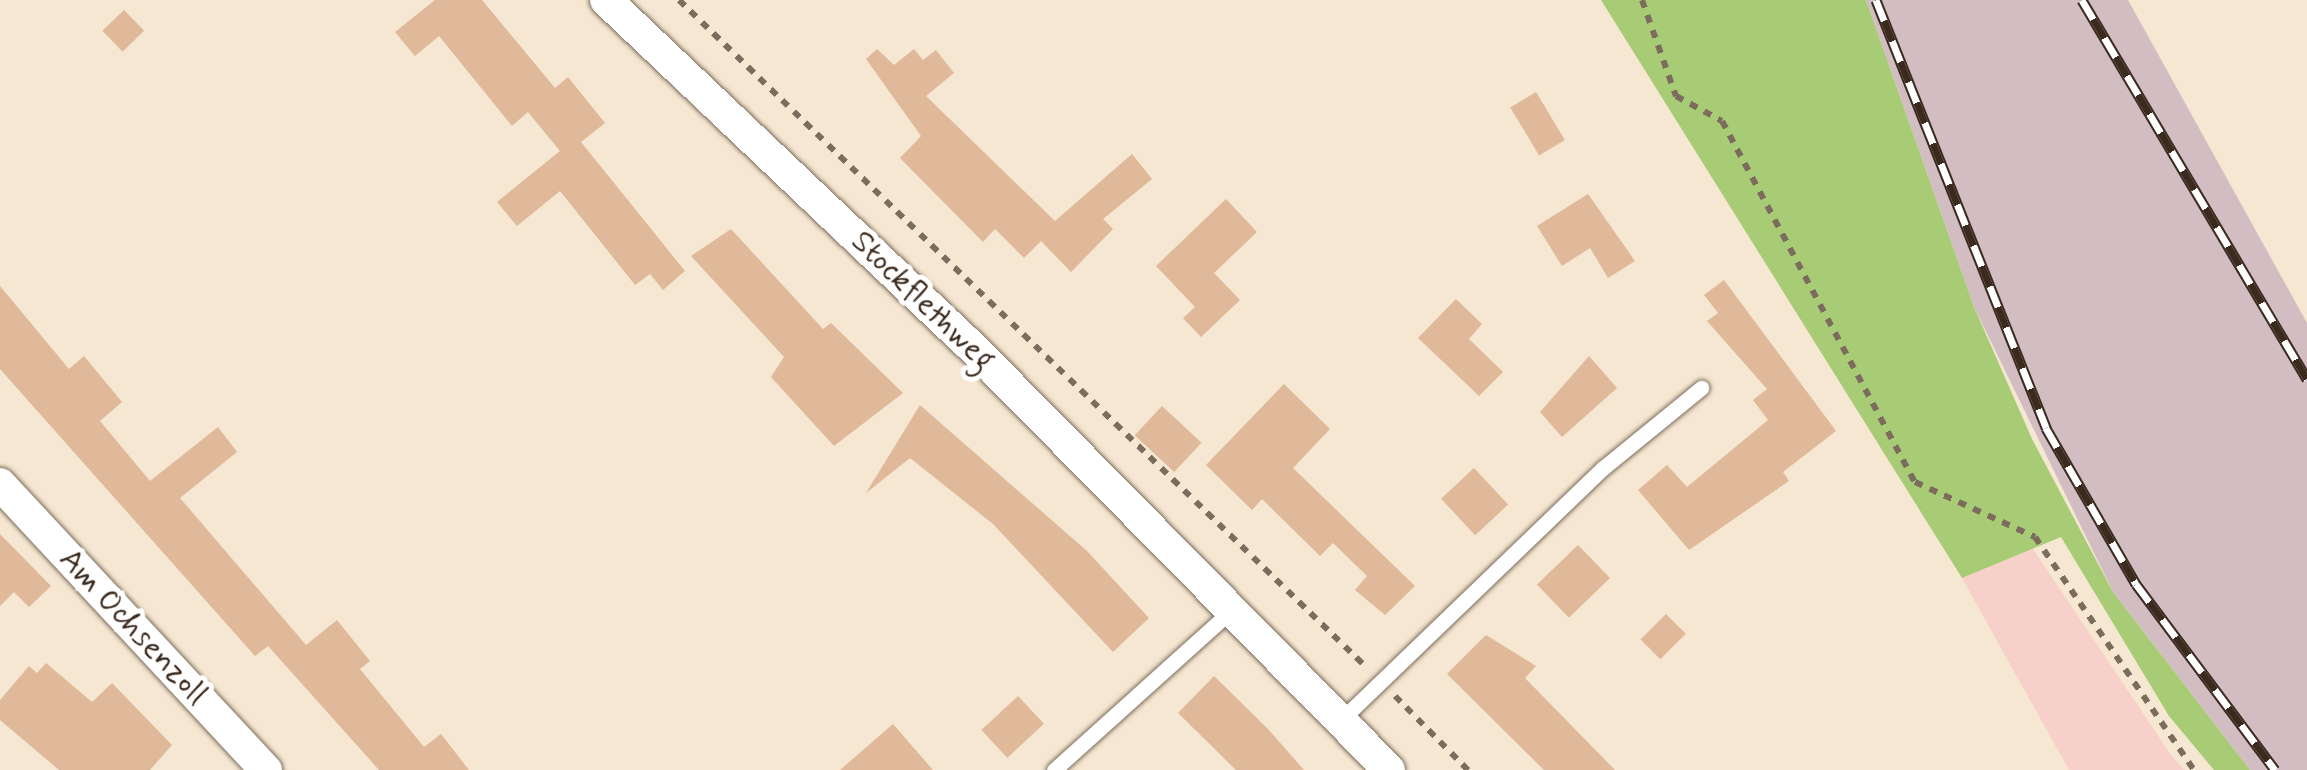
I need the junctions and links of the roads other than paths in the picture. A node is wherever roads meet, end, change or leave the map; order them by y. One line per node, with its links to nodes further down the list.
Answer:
1 (606, 0): 4 (street, Stockflethweg)
2 (1701, 388): 5 (lane)
3 (0, 484): 6 (street, Am Ochsenzoll)
4 (1233, 609): 5 (street, Stockflethweg); 7 (lane)
5 (1340, 721): 8 (street, Stockflethweg)
6 (266, 770)
7 (1054, 770)
8 (1389, 770)

